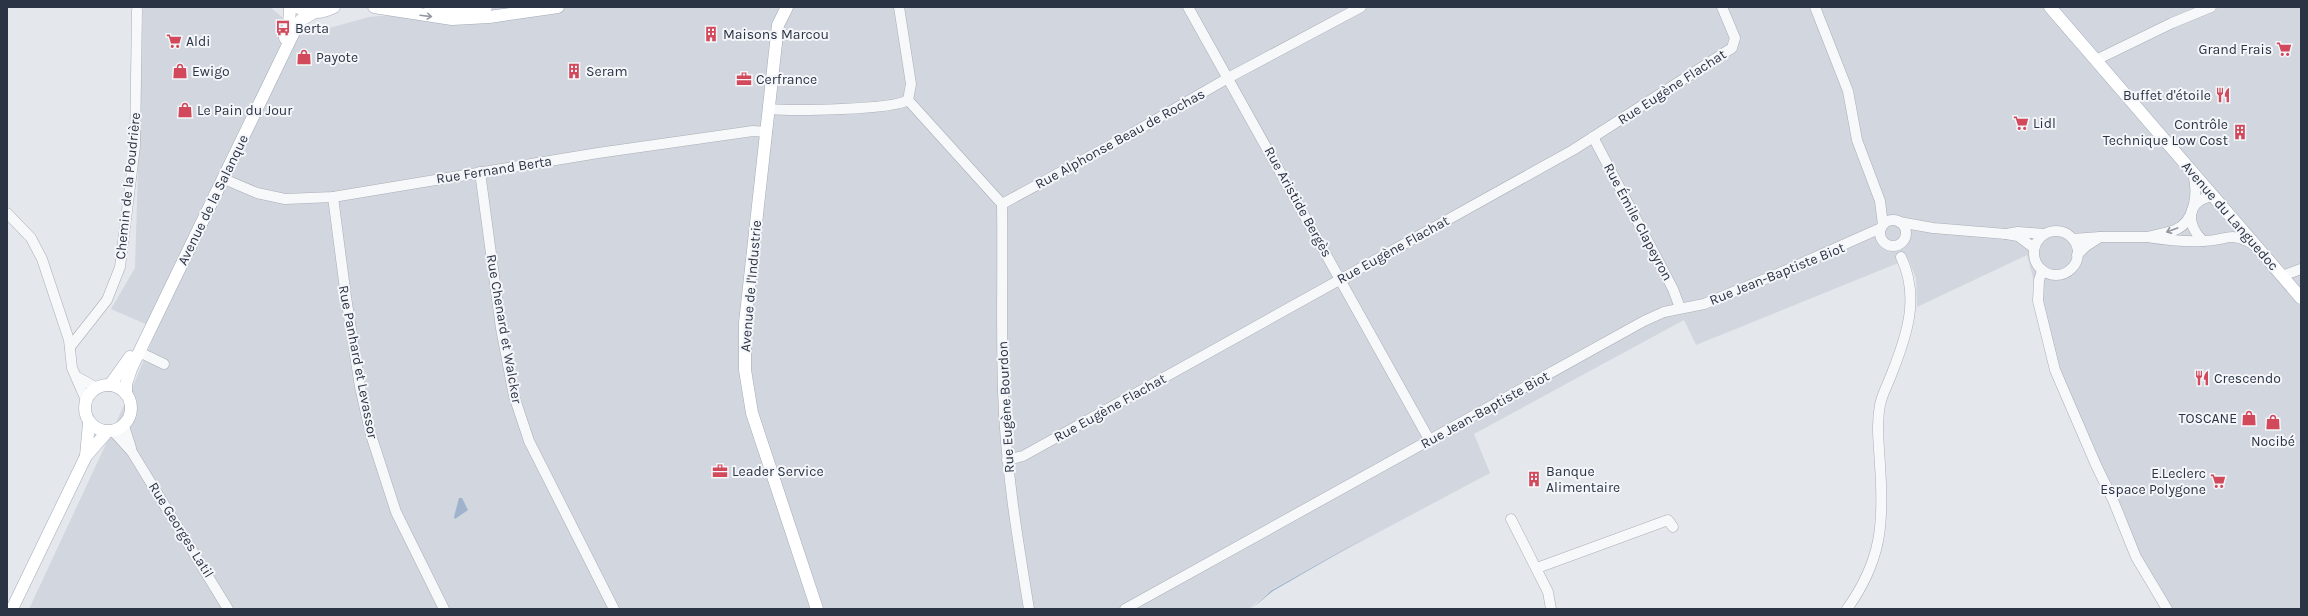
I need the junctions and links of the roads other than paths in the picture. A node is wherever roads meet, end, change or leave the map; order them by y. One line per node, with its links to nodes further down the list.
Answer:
1 (290, 7): 65 (main road, Avenue de la Salanque)
2 (297, 7): 18 (main road)
3 (334, 7): 18 (main road)
4 (374, 7): 7 (main road, one-way to 7)
5 (430, 7): 6 (main road)
6 (486, 7)
7 (558, 7)
8 (775, 7): 19 (main road, Avenue de l'Industrie)
9 (786, 7): 19 (main road, Avenue de l'Industrie)
10 (899, 7): 22 (street)
11 (1188, 7): 21 (street, Rue Aristide Bergès)
12 (1361, 7): 21 (street, Rue Alphonse Beau de Rochas)
13 (1722, 7): 25 (street, Rue Eugène Flachat)
14 (1816, 7): 31 (street)
15 (2050, 7): 20 (main road, Avenue du Languedoc)
16 (2211, 7): 20 (street)
17 (137, 10): 61 (street, Chemin de la Poudrière)
18 (313, 13): 28 (main road, Avenue de la Salanque)
19 (778, 25): 23 (main road, Avenue de l'Industrie)
20 (2096, 60): 27 (main road, Avenue du Languedoc)
21 (1228, 78): 32 (street, Rue Alphonse Beau de Rochas); 57 (street, Rue Aristide Bergès)
22 (908, 100): 23 (street); 32 (street)
23 (770, 109): 24 (main road, Avenue de l'Industrie)
24 (767, 132): 26 (street, Rue Fernand Berta); 81 (main road, Avenue de l'Industrie)
25 (1592, 137): 57 (street, Rue Eugène Flachat); 59 (street, Rue Émile Clapeyron)
26 (480, 172): 30 (street, Rue Fernand Berta); 80 (street, Rue Chenard et Walcker)
27 (2193, 174): 29 (main road, Avenue du Languedoc); 33 (street)
28 (224, 179): 30 (street, Rue Fernand Berta); 62 (main road, Avenue de la Salanque)
29 (2213, 196): 33 (street); 35 (main road, Avenue du Languedoc)
30 (333, 197): 79 (street, Rue Panhard et Levassor)
31 (1880, 201): 36 (street); 37 (street)
32 (1002, 204): 73 (street, Rue Eugène Bourdon)
33 (2192, 210): 43 (street, one-way to 43); 47 (street)
34 (7, 213): 61 (street)
35 (2234, 219): 41 (street); 49 (main road, Avenue du Languedoc)
36 (1897, 221): 37 (street); 38 (street); 44 (street)
37 (1882, 227): 46 (street, Rue Jean-Baptiste Biot); 48 (street)
38 (1933, 228): 39 (street); 44 (street)
39 (2006, 234): 40 (street); 50 (street)
40 (2044, 234): 45 (street); 50 (street)
41 (2227, 236): 47 (street); 49 (street)
42 (2100, 237): 43 (street); 45 (street); 51 (street)
43 (2147, 237): 47 (street)
44 (1904, 239): 48 (street); 52 (street)
45 (2073, 239): 51 (street)
46 (1858, 240): 48 (street, Rue Jean-Baptiste Biot); 59 (street, Rue Jean-Baptiste Biot)
47 (2203, 241)
48 (1885, 243): 52 (street)
49 (2257, 246): 56 (main road, Avenue du Languedoc)
50 (2034, 248): 54 (street)
51 (2077, 255): 55 (street)
52 (1901, 257): 85 (street)
53 (2301, 269): 56 (street)
54 (2042, 271): 55 (street); 60 (street)
55 (2053, 275): 60 (street)
56 (2282, 276): 58 (main road, Avenue du Languedoc)
57 (1341, 280): 71 (street, Rue Aristide Bergès); 73 (street, Rue Eugène Flachat)
58 (2301, 298)
59 (1680, 308): 71 (street, Rue Jean-Baptiste Biot)
60 (2042, 317): 86 (street)
61 (70, 347): 64 (street)
62 (139, 352): 63 (street); 67 (main road, Avenue de la Salanque)
63 (164, 364)
64 (77, 378): 66 (street); 68 (street)
65 (110, 385): 66 (main road); 67 (main road)
66 (97, 388): 68 (main road)
67 (126, 394): 70 (main road)
68 (86, 400): 69 (main road)
69 (89, 423): 70 (main road); 72 (main road)
70 (115, 430): 72 (main road); 78 (street, Rue Georges Latil)
71 (1430, 441): 83 (street, Rue Jean-Baptiste Biot)
72 (86, 456): 77 (main road)
73 (1007, 460): 82 (street, Rue Eugène Bourdon)
74 (1512, 518): 76 (street)
75 (1673, 527): 76 (street)
76 (1537, 568): 84 (street)
77 (12, 609)
78 (228, 609)
79 (444, 609)
80 (614, 609)
81 (817, 609)
82 (1029, 609)
83 (1124, 609)
84 (1551, 609)
85 (1847, 609)
86 (2167, 609)

